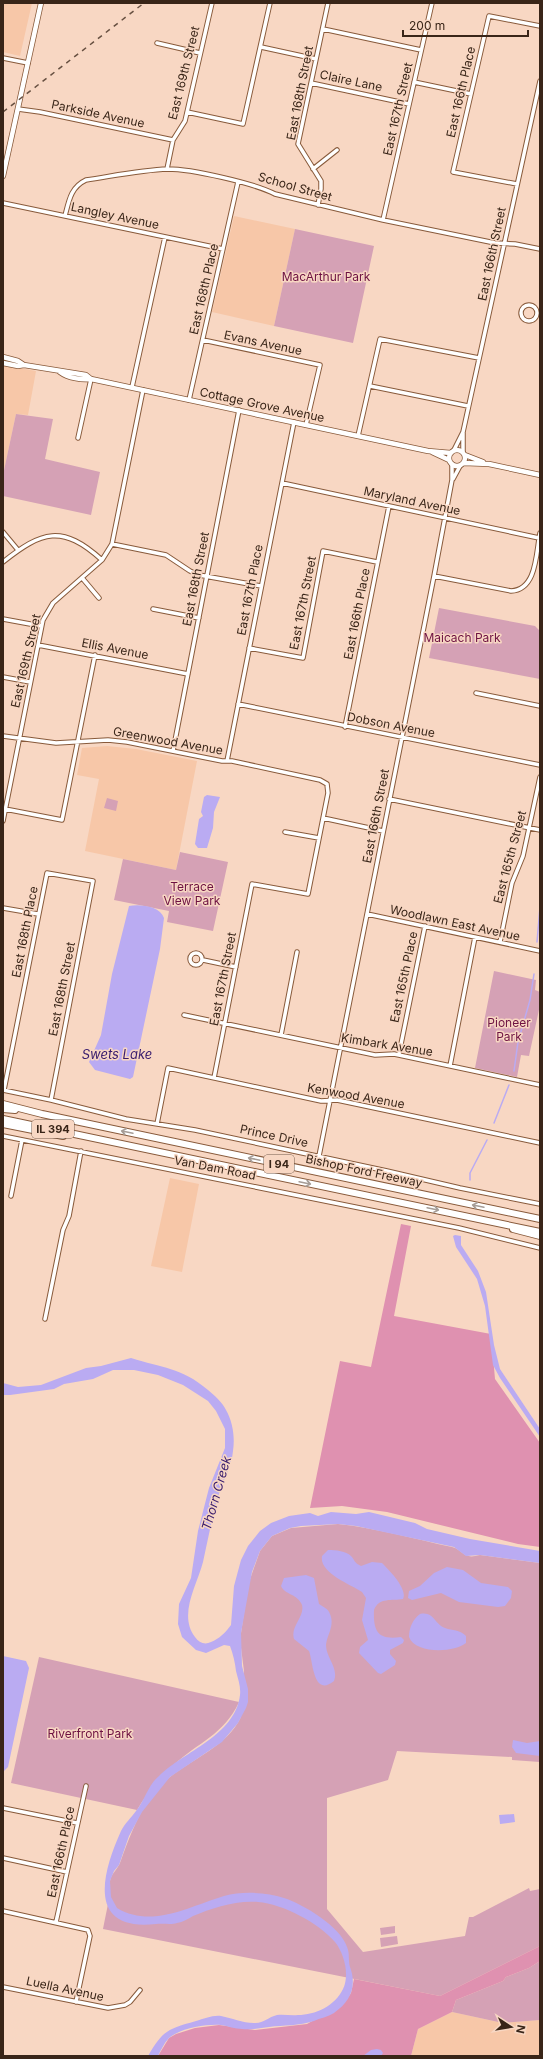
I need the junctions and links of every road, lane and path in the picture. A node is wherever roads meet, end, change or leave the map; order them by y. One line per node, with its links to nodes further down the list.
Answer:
1 (41, 3): 14 (street)
2 (212, 3): 11 (street, East 169th Street)
3 (270, 3): 9 (street)
4 (328, 3): 7 (street, East 168th Street)
5 (432, 3): 10 (street, East 167th Street)
6 (540, 26): 19 (street, East 166th Place)
7 (323, 29): 10 (street); 13 (street, East 168th Street)
8 (157, 43): 11 (street)
9 (261, 47): 13 (street); 22 (street)
10 (421, 50): 16 (street, East 167th Street)
11 (200, 53): 22 (street, East 169th Street)
12 (3, 58): 14 (street)
13 (316, 59): 17 (street, East 168th Street)
14 (28, 63): 21 (street)
15 (540, 81): 18 (street, East 166th Street)
16 (414, 82): 19 (street); 20 (street, East 167th Street)
17 (311, 83): 20 (street, Claire Lane); 26 (street, East 168th Street)
18 (539, 90): 29 (street, East 166th Street)
19 (471, 94): 29 (street, East 166th Place)
20 (409, 104): 33 (street, East 167th Street)
21 (18, 109): 23 (street, Parkside Avenue); 27 (street)
22 (187, 112): 23 (street, East 169th Street)
23 (173, 140): 25 (street, East 169th Street)
24 (337, 150): 26 (street)
25 (167, 169): 28 (street, School Street); 32 (street, School Street)
26 (313, 169): 31 (street, East 168th Street)
27 (3, 176)
28 (238, 182): 31 (street, School Street); 36 (street, East 168th Place)
29 (517, 184): 35 (street, East 166th Street)
30 (3, 203): 32 (street, Langley Avenue)
31 (318, 205): 33 (street, School Street)
32 (65, 216): 34 (street, Langley Avenue)
33 (383, 220): 35 (street, School Street)
34 (165, 237): 36 (street, Langley Avenue); 46 (street)
35 (504, 243): 37 (street, School Street); 41 (street, East 166th Street)
36 (223, 249): 39 (street, East 168th Place)
37 (540, 249)
38 (538, 308): 38 (street)
39 (203, 340): 48 (street, East 168th Place); 52 (street, Evans Avenue)
40 (3, 357): 43 (street, Cottage Grove Avenue)
41 (479, 358): 45 (street); 49 (street, East 166th Street)
42 (3, 363): 43 (street, Cottage Grove Avenue)
43 (24, 364): 44 (street, Cottage Grove Avenue)
44 (91, 379): 46 (street, Cottage Grove Avenue); 55 (street)
45 (370, 386): 49 (street); 54 (street)
46 (132, 388): 47 (street, Cottage Grove Avenue)
47 (143, 390): 48 (street, Cottage Grove Avenue); 70 (street, East 169th Street)
48 (189, 400): 50 (street, Cottage Grove Avenue)
49 (468, 406): 53 (street, East 166th Street)
50 (239, 410): 51 (street, Cottage Grove Avenue); 78 (street, East 168th Street)
51 (294, 422): 52 (street, Cottage Grove Avenue); 64 (street, East 167th Place)
52 (306, 425): 54 (street, Cottage Grove Avenue)
53 (463, 432): 57 (street, East 166th Street); 58 (street, East 166th Street)
54 (358, 436): 56 (street, Cottage Grove Avenue)
55 (78, 438)
56 (428, 451): 57 (street, Cottage Grove Avenue); 59 (street, Cottage Grove Avenue)
57 (452, 451): 58 (street, Cottage Grove Avenue); 59 (street)
58 (464, 453): 60 (street); 61 (street)
59 (451, 462): 60 (street, Cottage Grove Avenue); 63 (street, East 166th Street)
60 (462, 464): 61 (street); 63 (street, East 166th Street)
61 (489, 464): 62 (street)
62 (540, 475)
63 (452, 480): 66 (street, East 166th Street)
64 (282, 483): 65 (street, Maryland Avenue); 80 (street, East 167th Place)
65 (388, 506): 66 (street, Maryland Avenue); 74 (street, East 166th Place)
66 (445, 518): 69 (street, Maryland Avenue); 77 (street, East 166th Street)
67 (3, 532): 71 (street)
68 (540, 533): 69 (street)
69 (539, 538): 75 (street)
70 (112, 544): 72 (street, East 169th Street); 78 (street)
71 (18, 550): 72 (street); 73 (street)
72 (102, 560): 79 (street, East 169th Street)
73 (3, 562)
74 (377, 562): 87 (street, East 167th Street); 95 (street, East 166th Place)
75 (534, 563): 76 (street); 77 (street)
76 (540, 564)
77 (434, 576): 97 (street, East 166th Street)
78 (207, 577): 80 (street); 83 (street, East 168th Street)
79 (83, 579): 81 (street); 85 (street, East 169th Street)
80 (261, 586): 87 (street, East 167th Place)
81 (99, 598)
82 (153, 609): 83 (street)
83 (199, 618): 89 (street, East 168th Street)
84 (3, 619): 85 (street)
85 (41, 626): 86 (street, East 169th Street)
86 (38, 645): 88 (street, Ellis Avenue); 91 (street, East 169th Street)
87 (249, 648): 93 (street, East 167th Place)
88 (95, 655): 89 (street, Ellis Avenue); 99 (street)
89 (188, 674): 100 (street, East 168th Street)
90 (3, 677): 91 (street)
91 (30, 682): 98 (street, East 169th Street)
92 (476, 693): 94 (street)
93 (238, 704): 95 (street, Dobson Avenue); 101 (street, East 167th Place)
94 (540, 706)
95 (345, 727): 97 (street, Dobson Avenue)
96 (3, 736): 98 (street, Greenwood Avenue)
97 (402, 738): 102 (street, Dobson Avenue); 106 (street, East 166th Street)
98 (19, 739): 99 (street, Greenwood Avenue); 105 (street, East 169th Street)
99 (77, 742): 100 (street, Greenwood Avenue); 107 (street)
100 (173, 751): 101 (street, Greenwood Avenue)
101 (227, 761): 108 (street, Greenwood Avenue)
102 (540, 766)
103 (540, 777): 110 (street, East 165th Street)
104 (3, 794): 105 (street)
105 (8, 795): 107 (street, East 169th Street)
106 (389, 799): 110 (street); 112 (street, East 166th Street)
107 (5, 809): 109 (street, East 169th Street)
108 (323, 818): 112 (street); 114 (street)
109 (3, 821)
110 (529, 828): 111 (street); 121 (street, East 165th Street)
111 (540, 830)
112 (383, 831): 118 (street, East 166th Street)
113 (285, 832): 114 (street)
114 (319, 838): 125 (street, East 167th Street)
115 (46, 873): 117 (street, East 168th Place); 135 (street, East 168th Street)
116 (3, 908): 117 (street)
117 (38, 914): 134 (street, East 168th Place)
118 (367, 914): 119 (street, Woodlawn East Avenue); 129 (street, East 166th Street)
119 (425, 926): 120 (street, Woodlawn East Avenue); 130 (street, East 165th Place)
120 (475, 937): 121 (street, Woodlawn East Avenue); 131 (street)
121 (500, 942): 122 (street, Woodlawn East Avenue)
122 (540, 951)
123 (297, 952): 128 (street)
124 (203, 960): 125 (street)
125 (236, 967): 127 (street, East 167th Street)
126 (184, 1015): 127 (street, Kimbark Avenue)
127 (224, 1024): 128 (street, Kimbark Avenue); 132 (street, East 167th Street)
128 (281, 1035): 129 (street, Kimbark Avenue)
129 (340, 1048): 130 (street, Kimbark Avenue); 136 (street, East 166th Street)
130 (398, 1054): 131 (street, Kimbark Avenue)
131 (450, 1066): 133 (street, Kimbark Avenue)
132 (214, 1078): 136 (street, Kenwood Avenue); 142 (street, Kenwood Avenue)
133 (540, 1085)
134 (4, 1090): 135 (street, Prince Drive)
135 (51, 1100): 142 (street, Prince Drive)
136 (330, 1100): 146 (street, Kenwood Avenue); 148 (street, East 166th Street)
137 (3, 1104): 139 (highway, IL 394)
138 (3, 1108): 139 (highway, I 94)
139 (42, 1114): 151 (highway, Bishop Ford Freeway / I 94, one-way to 139)
140 (3, 1119): 145 (highway, IL 394)
141 (3, 1124): 145 (highway, I 94)
142 (157, 1124): 148 (street, Prince Drive)
143 (3, 1136): 144 (street, Van Dam Road)
144 (22, 1140): 147 (street, Van Dam Road); 149 (street)
145 (103, 1140): 152 (highway, Bishop Ford Freeway / I 94, one-way to 152)
146 (540, 1143)
147 (82, 1151): 155 (street, Van Dam Road); 156 (street)
148 (319, 1156): 150 (street, Prince Drive)
149 (11, 1196)
150 (540, 1204)
151 (540, 1218)
152 (490, 1222): 153 (highway, Bishop Ford Freeway / I 94); 154 (highway)
153 (540, 1232)
154 (540, 1236)
155 (540, 1248)
156 (45, 1320)
157 (86, 1786): 159 (street, East 166th Place)
158 (3, 1808): 159 (street)
159 (77, 1823): 161 (street, East 166th Place)
160 (3, 1858): 161 (street)
161 (67, 1872): 163 (street, East 166th Place)
162 (3, 1911): 163 (street)
163 (56, 1922): 166 (street)
164 (3, 1987): 166 (street, Luella Avenue)
165 (140, 1990): 166 (street, Luella Avenue)
166 (76, 2002)

